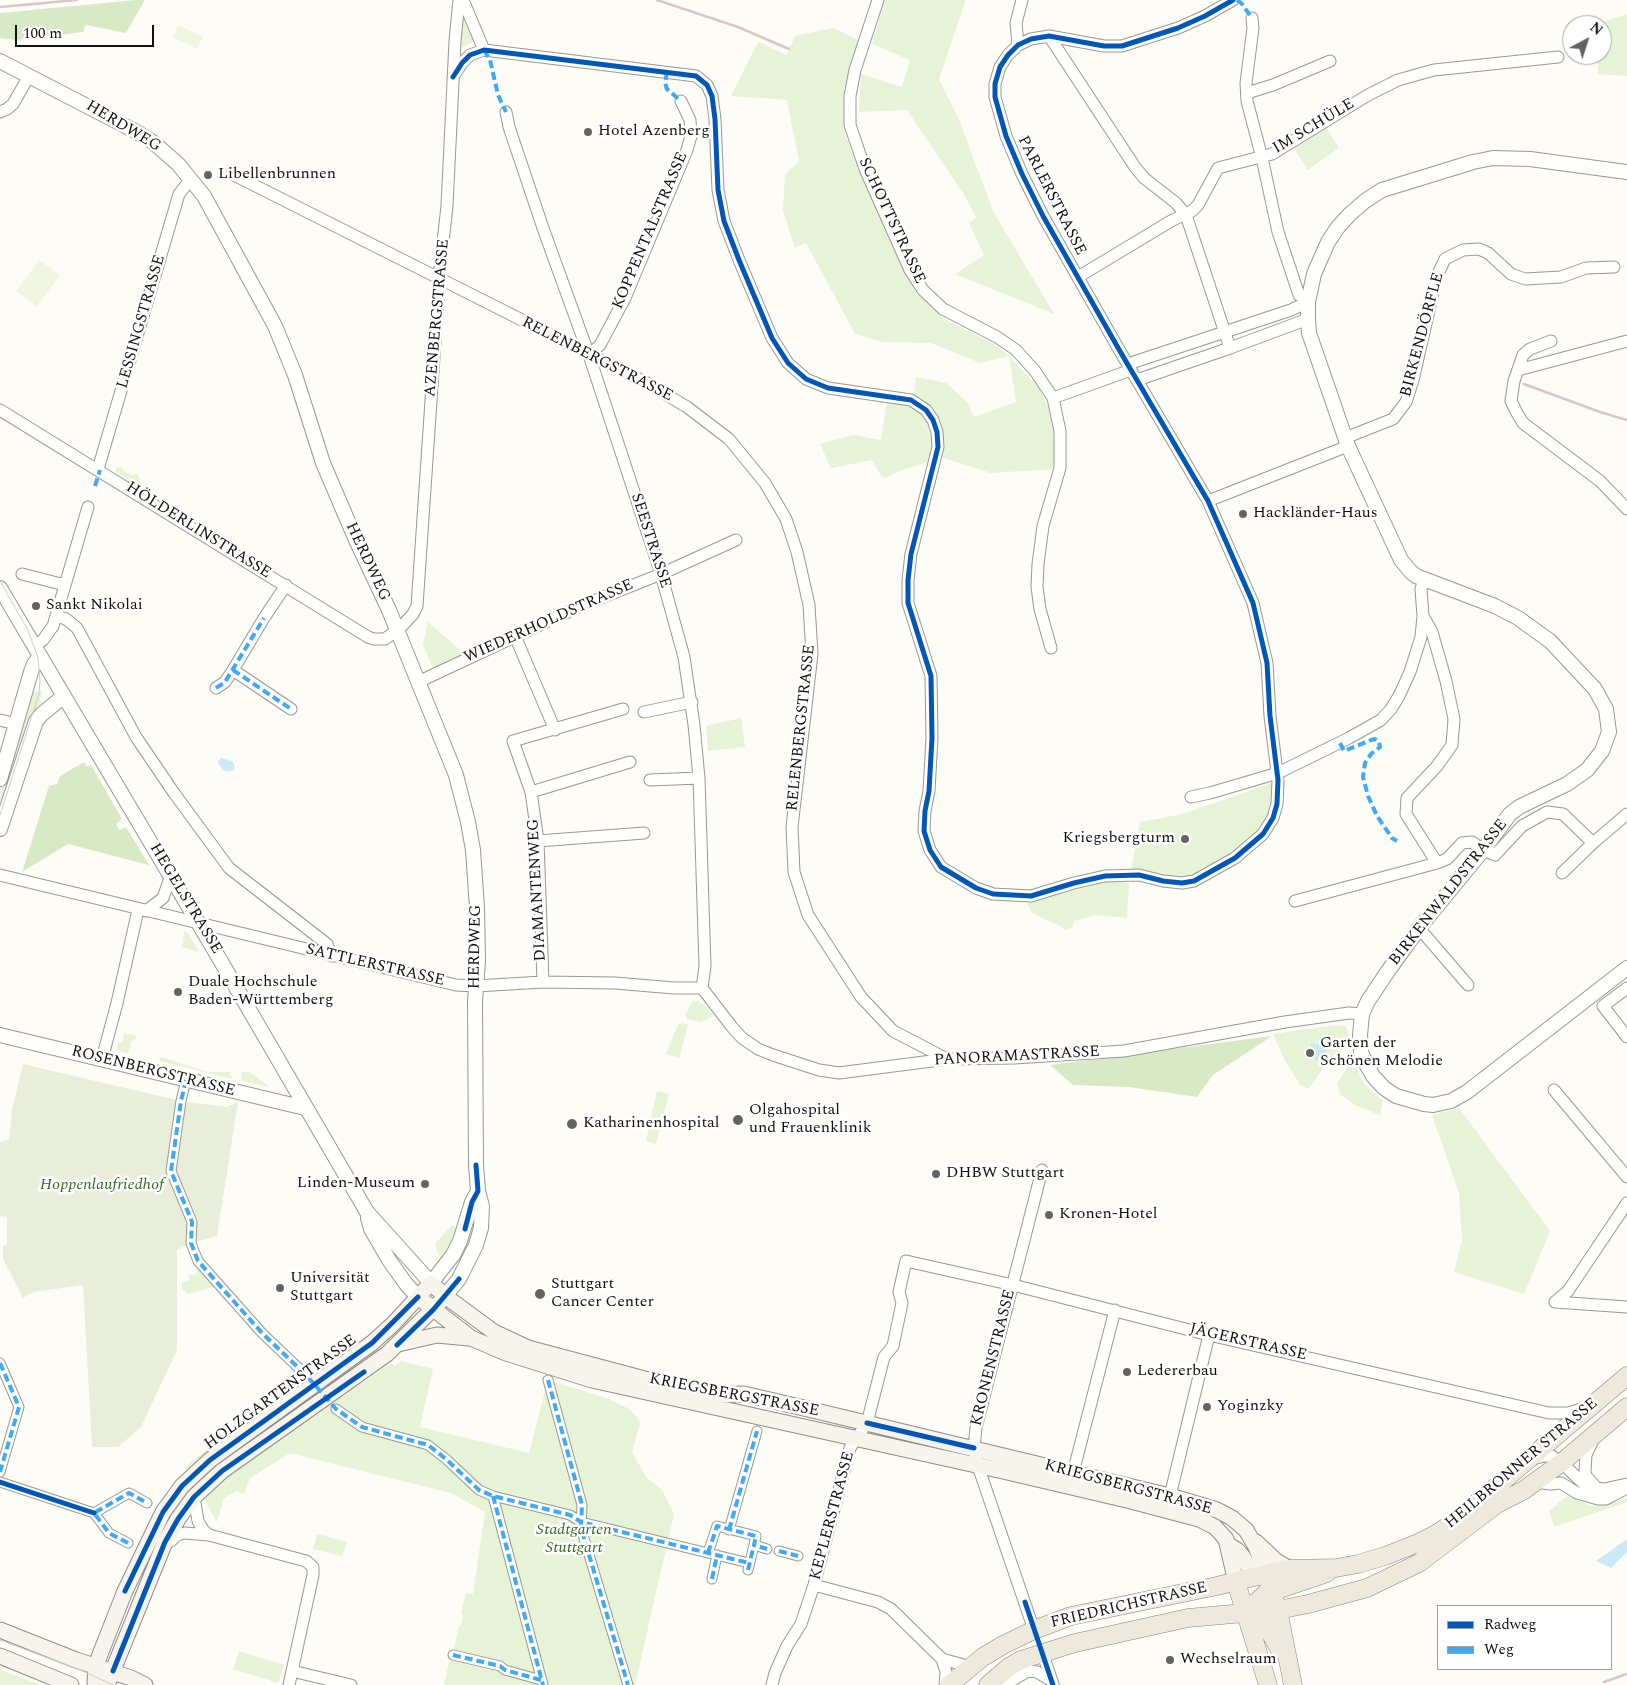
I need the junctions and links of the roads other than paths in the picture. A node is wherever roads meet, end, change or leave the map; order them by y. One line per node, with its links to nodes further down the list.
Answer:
1 (461, 0): 8 (street); 13 (street, AZENBERGSTRASSE)
2 (878, 0): 35 (street, SCHOTTSTRASSE)
3 (1022, 0): 7 (street)
4 (1233, 0): 6 (street)
5 (1252, 18): 14 (street)
6 (1049, 36): 7 (street); 22 (street)
7 (1018, 45): 24 (street, PARLERSTRASSE)
8 (484, 50): 13 (street); 67 (street, PARLERSTRASSE)
9 (1558, 57): 18 (street, IM SCHÜLE)
10 (0, 61): 12 (street, HERDWEG)
11 (1330, 61): 14 (street)
12 (29, 76): 16 (street); 21 (street, HERDWEG)
13 (453, 77): 25 (street, AZENBERGSTRASSE)
14 (1247, 93): 18 (street)
15 (681, 101): 32 (street, KOPPENTALSTRASSE)
16 (0, 112)
17 (506, 112): 32 (street, SEESTRASSE)
18 (1262, 158): 22 (street, IM SCHÜLE); 26 (street)
19 (1627, 172): 26 (street, BIRKENWALDSTRASSE)
20 (232, 174): 25 (street, RELENBERGSTRASSE)
21 (191, 178): 38 (street, LESSINGSTRASSE); 51 (street, HERDWEG)
22 (1186, 215): 24 (street, IM SCHÜLE); 28 (street)
23 (1614, 267): 37 (street, BIRKENDÖRFLE)
24 (1078, 277): 34 (street, PARLERSTRASSE)
25 (440, 280): 32 (street, RELENBERGSTRASSE); 51 (street, AZENBERGSTRASSE)
26 (1308, 302): 27 (street, BIRKENWALDSTRASSE); 28 (street)
27 (1308, 319): 31 (street); 37 (street, BIRKENWALDSTRASSE)
28 (1225, 332): 31 (street); 34 (street)
29 (1627, 340): 33 (street)
30 (1551, 341): 33 (street)
31 (1230, 348): 34 (street)
32 (588, 355): 44 (street, SEESTRASSE); 98 (street, RELENBERGSTRASSE)
33 (1518, 370): 41 (street)
34 (1132, 371): 35 (street); 39 (street, PARLERSTRASSE)
35 (1053, 398): 53 (street, SCHOTTSTRASSE)
36 (0, 410): 38 (street, HÖLDERLINSTRASSE)
37 (1346, 442): 39 (street); 45 (street, BIRKENWALDSTRASSE)
38 (98, 469): 47 (street, HÖLDERLINSTRASSE)
39 (1208, 501): 67 (street, PARLERSTRASSE)
40 (88, 507): 46 (street)
41 (1627, 509)
42 (736, 540): 44 (street, WIEDERHOLDSTRASSE)
43 (22, 574): 46 (street)
44 (661, 574): 52 (street, WIEDERHOLDSTRASSE); 59 (street, SEESTRASSE)
45 (1424, 579): 50 (street); 78 (street, BIRKENWALDSTRASSE)
46 (65, 585): 49 (street)
47 (286, 585): 51 (street, HÖLDERLINSTRASSE); 55 (street)
48 (0, 588): 54 (street, HEGELSTRASSE)
49 (56, 616): 54 (street); 87 (street)
50 (1422, 616): 67 (street); 79 (street)
51 (398, 630): 56 (street, HERDWEG)
52 (514, 636): 56 (street, WIEDERHOLDSTRASSE); 65 (street)
53 (1051, 648)
54 (37, 651): 58 (street, HEGELSTRASSE); 64 (street)
55 (233, 670): 57 (street); 60 (street)
56 (418, 682): 90 (street, HERDWEG)
57 (216, 688)
58 (64, 696): 74 (street); 82 (street, HEGELSTRASSE)
59 (692, 702): 62 (street); 68 (street, SEESTRASSE)
60 (291, 709)
61 (623, 709): 65 (street)
62 (644, 712)
63 (0, 720): 64 (street)
64 (16, 724): 69 (street)
65 (556, 730): 71 (street, DIAMANTENWEG)
66 (630, 762): 71 (street)
67 (1278, 773): 72 (street)
68 (699, 778): 70 (street); 92 (street, SEESTRASSE)
69 (0, 780)
70 (650, 780)
71 (531, 792): 76 (street, DIAMANTENWEG)
72 (1191, 797)
73 (1627, 814): 77 (street)
74 (0, 829)
75 (644, 833): 76 (street)
76 (538, 840): 89 (street, DIAMANTENWEG)
77 (1593, 843): 78 (street); 80 (street)
78 (1483, 850): 79 (street); 86 (street, BIRKENWALDSTRASSE)
79 (1437, 863): 83 (street)
80 (1562, 873)
81 (0, 875): 84 (street, SATTLERSTRASSE)
82 (171, 875): 84 (street); 85 (street, HEGELSTRASSE)
83 (1295, 901)
84 (142, 911): 85 (street, SATTLERSTRASSE); 97 (street)
85 (199, 924): 87 (street, SATTLERSTRASSE); 101 (street, HEGELSTRASSE)
86 (1419, 928): 91 (street); 94 (street, BIRKENWALDSTRASSE)
87 (332, 956): 90 (street, SATTLERSTRASSE)
88 (1627, 968): 94 (street, BIRKENWALDSTRASSE)
89 (543, 982): 90 (street, SATTLERSTRASSE); 92 (street, SATTLERSTRASSE)
90 (476, 986): 104 (street, HERDWEG)
91 (1468, 986)
92 (702, 988): 98 (street, PANORAMASTRASSE)
93 (1627, 988): 96 (street)
94 (1362, 1014): 98 (street, PANORAMASTRASSE)
95 (0, 1034): 97 (street, ROSENBERGSTRASSE)
96 (1627, 1036)
97 (102, 1059): 99 (street, ROSENBERGSTRASSE)
98 (947, 1059)
99 (186, 1080): 101 (street, ROSENBERGSTRASSE); 121 (street)
100 (1554, 1090): 103 (street)
101 (306, 1108): 106 (street, HEGELSTRASSE)
102 (1042, 1170): 109 (street, KRONENSTRASSE)
103 (1627, 1177)
104 (478, 1191): 108 (street, HERDWEG); 110 (street, HERDWEG)
105 (1627, 1204): 112 (street)
106 (367, 1212): 108 (street, HEGELSTRASSE); 111 (street, HEGELSTRASSE)
107 (906, 1261): 109 (street, JÄGERSTRASSE); 127 (street, KEPLERSTRASSE)
108 (431, 1283): 110 (main road, KRIEGSBERGSTRASSE); 111 (main road, HOLZGARTENSTRASSE)
109 (1013, 1285): 114 (street, JÄGERSTRASSE); 132 (street, KRONENSTRASSE)
110 (445, 1296): 113 (main road, HOLZGARTENSTRASSE); 127 (main road, KRIEGSBERGSTRASSE)
111 (418, 1298): 113 (main road, HEGELSTRASSE); 118 (main road, HOLZGARTENSTRASSE)
112 (1627, 1307)
113 (433, 1310): 116 (main road, KRIEGSBERGSTRASSE); 117 (main road, HOLZGARTENSTRASSE)
114 (1115, 1310): 115 (street, JÄGERSTRASSE); 137 (street)
115 (1209, 1335): 124 (street, JÄGERSTRASSE); 144 (street)
116 (471, 1338): 117 (main road); 131 (main road, KRIEGSBERGSTRASSE)
117 (397, 1345): 120 (main road, HOLZGARTENSTRASSE)
118 (352, 1359): 120 (main road); 140 (main road, HOLZGARTENSTRASSE)
119 (0, 1363): 136 (street)
120 (364, 1372): 145 (main road, HOLZGARTENSTRASSE)
121 (307, 1376)
122 (1627, 1376): 124 (main road, HEILBRONNER STRASSE)
123 (548, 1380): 148 (street)
124 (1590, 1407): 130 (main road, HEILBRONNER STRASSE)
125 (1627, 1407): 128 (main road, HEILBRONNER STRASSE)
126 (336, 1409): 143 (street)
127 (867, 1423): 131 (street, KEPLERSTRASSE); 132 (main road, KRIEGSBERGSTRASSE)
128 (1601, 1429): 135 (main road, HEILBRONNER STRASSE); 142 (street)
129 (757, 1431): 149 (street)
130 (1556, 1436): 133 (main road, HEILBRONNER STRASSE); 135 (street)
131 (856, 1439): 134 (main road, KRIEGSBERGSTRASSE); 164 (street, KEPLERSTRASSE)
132 (974, 1448): 134 (street, KRONENSTRASSE); 137 (main road, KRIEGSBERGSTRASSE)
133 (1526, 1461): 135 (street); 160 (main road, HEILBRONNER STRASSE)
134 (978, 1466): 155 (main road, KRIEGSBERGSTRASSE); 173 (street, KRONENSTRASSE)
135 (1556, 1468): 141 (street); 142 (street); 168 (main road, HEILBRONNER STRASSE)
136 (0, 1472)
137 (1074, 1472): 144 (main road, KRIEGSBERGSTRASSE)
138 (0, 1482): 147 (street)
139 (1627, 1484): 142 (street)
140 (182, 1486): 145 (main road); 165 (main road, HOLZGARTENSTRASSE)
141 (1627, 1488)
142 (1598, 1489)
143 (493, 1496): 148 (street); 185 (street)
144 (1170, 1496): 152 (main road, KRIEGSBERGSTRASSE)
145 (194, 1497): 150 (street); 153 (main road, HOLZGARTENSTRASSE)
146 (148, 1504): 147 (street)
147 (94, 1513): 154 (street)
148 (581, 1522): 158 (street); 192 (street)
149 (729, 1530): 151 (street); 158 (street)
150 (208, 1535): 153 (street); 183 (street)
151 (756, 1537): 156 (street); 158 (street)
152 (1252, 1538): 161 (main road); 166 (main road, KRIEGSBERGSTRASSE)
153 (165, 1542): 167 (main road, HOLZGARTENSTRASSE)
154 (128, 1543)
155 (1229, 1545): 163 (main road, KRIEGSBERGSTRASSE); 166 (main road)
156 (767, 1549)
157 (779, 1551): 159 (street)
158 (713, 1554): 162 (street)
159 (798, 1556)
160 (1336, 1568): 161 (main road, HEILBRONNER STRASSE); 166 (main road)
161 (1290, 1569): 166 (main road, HEILBRONNER STRASSE)
162 (712, 1579)
163 (1236, 1582): 166 (main road); 166 (main road, FRIEDRICHSTRASSE); 171 (main road, FRIEDRICHSTRASSE)
164 (814, 1585): 178 (street); 193 (street, KEPLERSTRASSE)
165 (125, 1591): 167 (main road); 180 (main road, HOLZGARTENSTRASSE)
166 (1258, 1595): 169 (main road); 170 (main road, FRIEDRICHSTRASSE); 174 (main road); 179 (main road)
167 (142, 1598): 184 (main road, HOLZGARTENSTRASSE)
168 (1308, 1604): 169 (main road, HEILBRONNER STRASSE); 179 (main road)
169 (1278, 1610): 179 (main road)
170 (1214, 1615): 174 (main road); 175 (main road, FRIEDRICHSTRASSE)
171 (1057, 1621): 173 (main road, FRIEDRICHSTRASSE); 175 (main road)
172 (0, 1630): 180 (main road)
173 (1034, 1630): 182 (main road, FRIEDRICHSTRASSE)
174 (1254, 1640): 181 (main road)
175 (1042, 1652): 186 (street); 197 (main road, FRIEDRICHSTRASSE)
176 (453, 1655): 185 (street)
177 (0, 1656): 187 (main road)
178 (942, 1659): 182 (street); 194 (street)
179 (1287, 1663): 181 (main road); 200 (main road)
180 (96, 1666): 184 (main road); 188 (main road)
181 (1262, 1666): 199 (main road)
182 (971, 1667): 195 (main road, FRIEDRICHSTRASSE); 196 (main road)
183 (292, 1671): 190 (street); 191 (street)
184 (110, 1678): 189 (main road)
185 (542, 1682)
186 (1053, 1683): 198 (street)
187 (72, 1685)
188 (96, 1685)
189 (144, 1685)
190 (289, 1685)
191 (351, 1685)
192 (628, 1685)
193 (772, 1685)
194 (945, 1685)
195 (949, 1685)
196 (982, 1685)
197 (988, 1685)
198 (1004, 1685)
199 (1268, 1685)
200 (1293, 1685)

